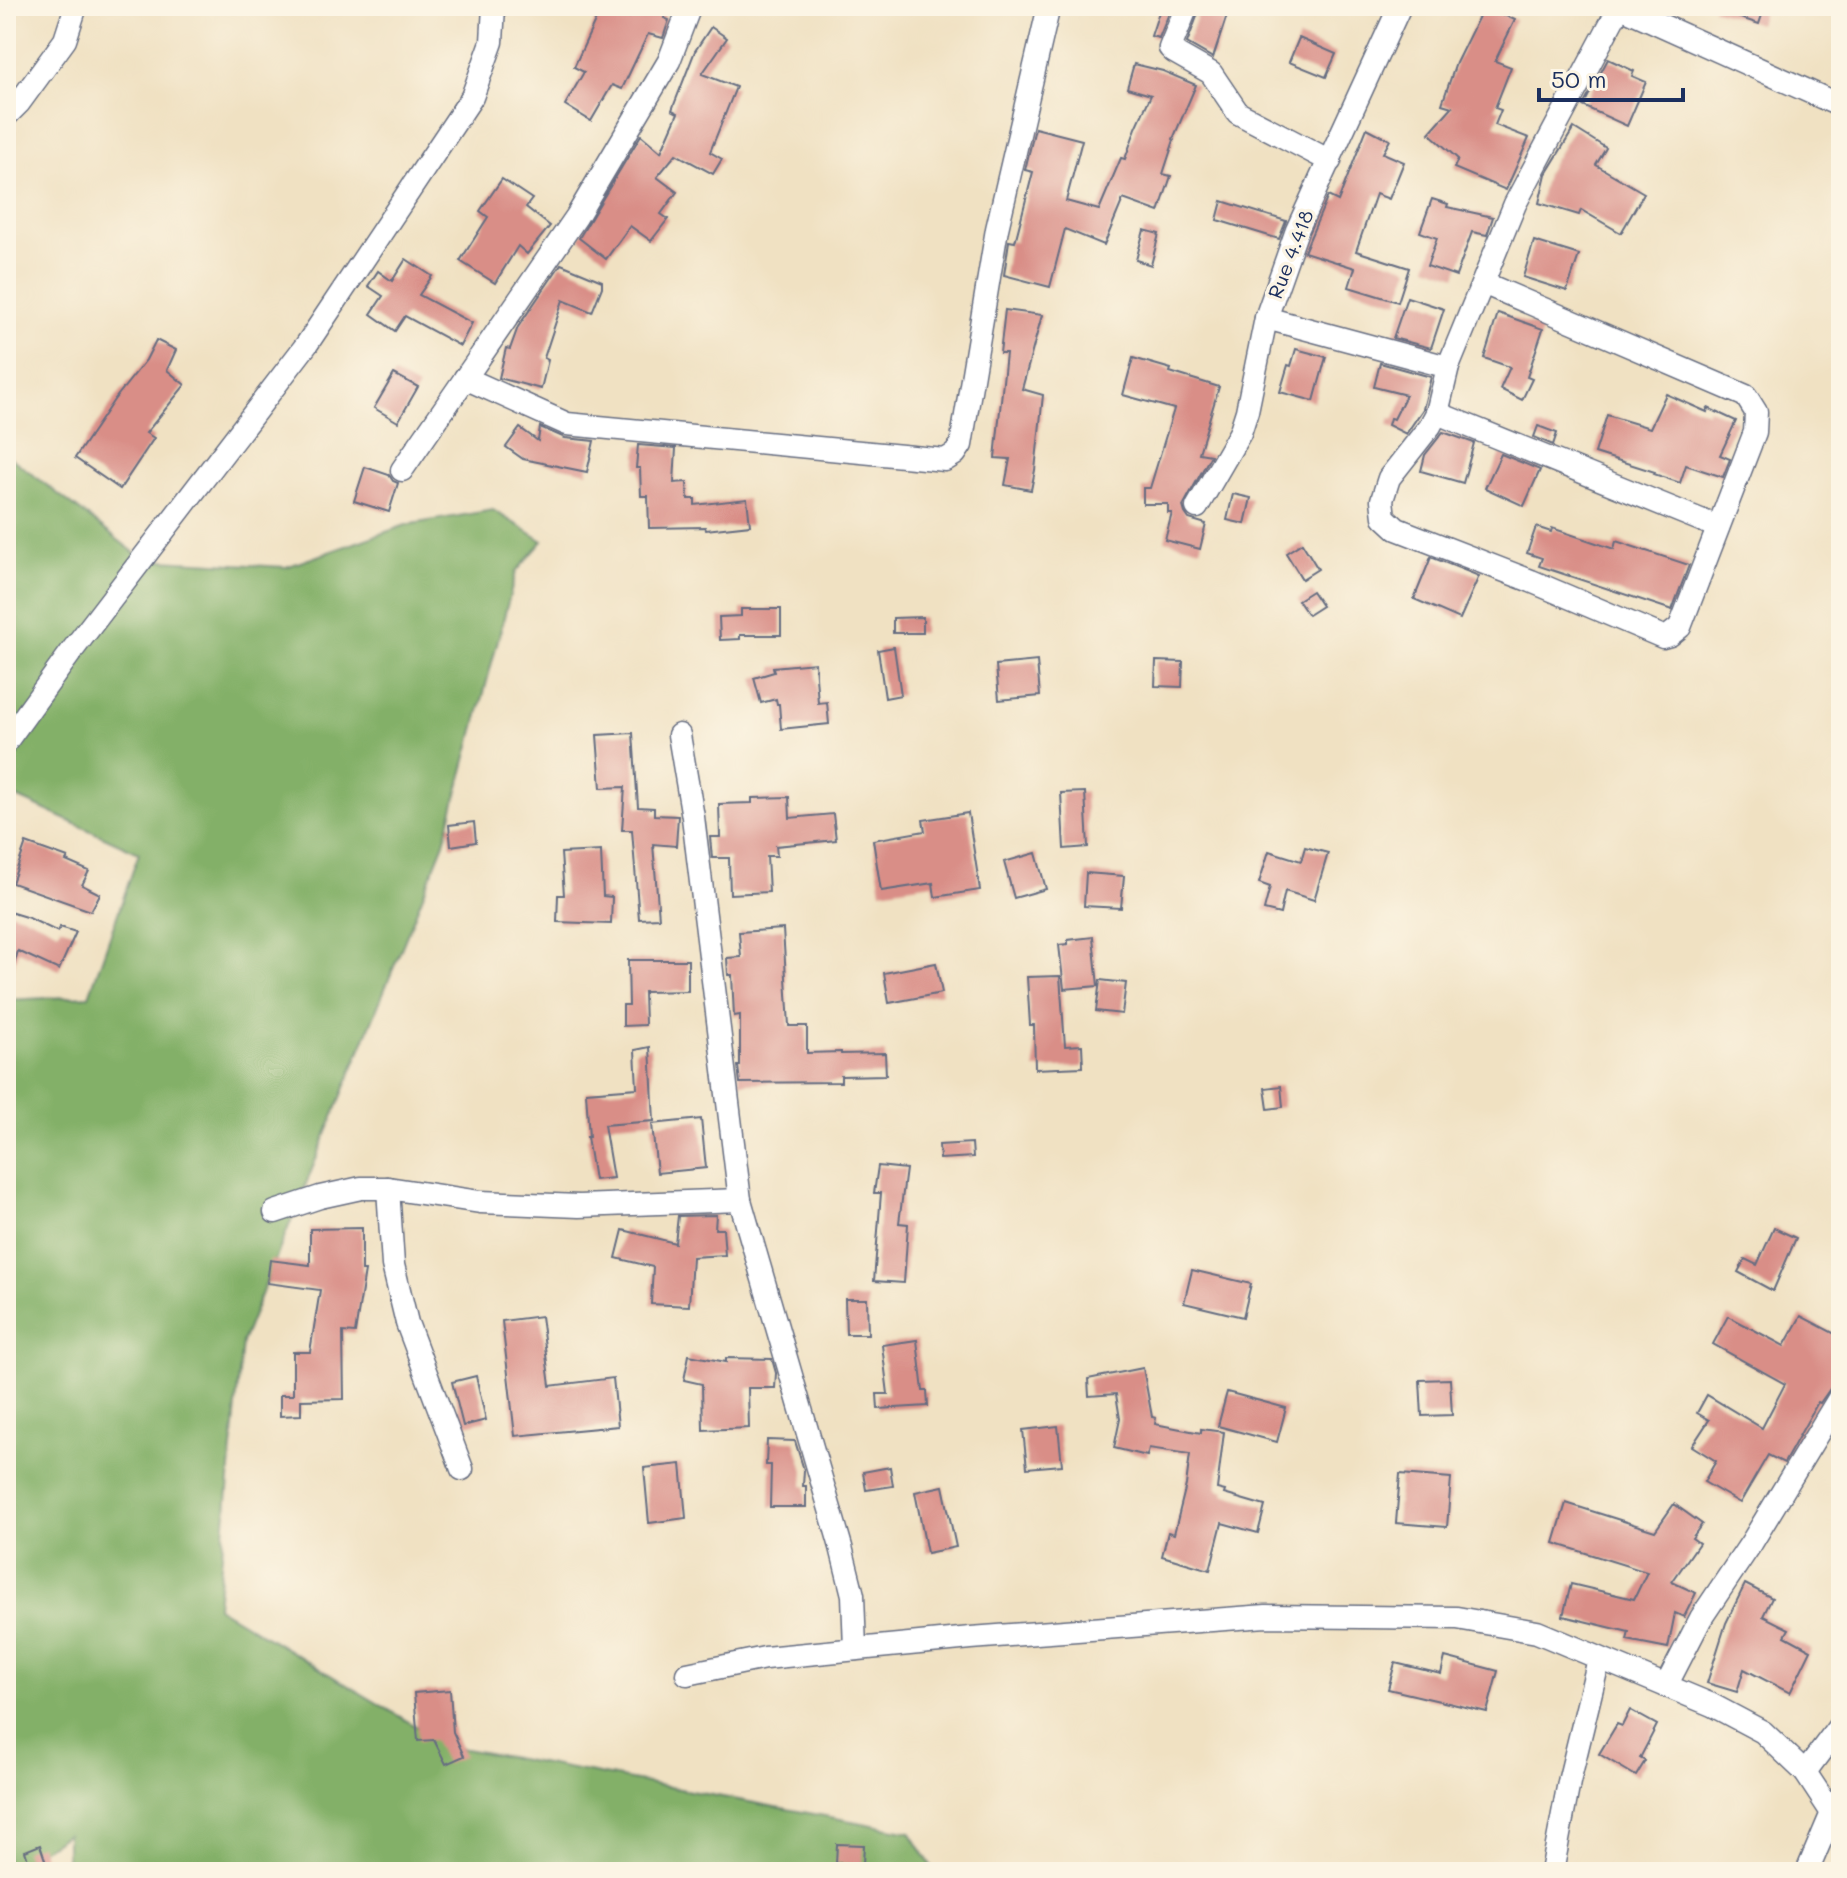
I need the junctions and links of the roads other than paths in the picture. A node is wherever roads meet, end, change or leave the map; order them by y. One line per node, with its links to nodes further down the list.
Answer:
1 (76, 6): 9 (street)
2 (494, 6): 20 (street)
3 (690, 6): 14 (street)
4 (1049, 6): 14 (street)
5 (1187, 6): 10 (street)
6 (1400, 6): 10 (street, Rue 4.418)
7 (1620, 6): 8 (street); 11 (street)
8 (1841, 106)
9 (6, 116)
10 (1330, 161): 12 (street, Rue 4.418)
11 (1483, 283): 13 (street); 18 (street)
12 (1266, 318): 13 (street); 17 (street, Rue 4.418)
13 (1448, 367): 15 (street)
14 (465, 378): 16 (street)
15 (1437, 413): 18 (street); 18 (street)
16 (402, 470)
17 (1197, 507)
18 (1718, 527)
19 (679, 735): 22 (street)
20 (6, 742)
21 (388, 1188): 22 (street); 23 (street); 25 (street)
22 (740, 1200): 26 (street)
23 (275, 1212)
24 (1841, 1395): 29 (street)
25 (462, 1469)
26 (855, 1649): 27 (street); 28 (street)
27 (1599, 1659): 29 (street); 33 (street)
28 (687, 1674)
29 (1666, 1686): 31 (street)
30 (1841, 1724): 31 (street)
31 (1805, 1772): 32 (street)
32 (1837, 1816): 34 (street)
33 (1552, 1872)
34 (1807, 1872)

